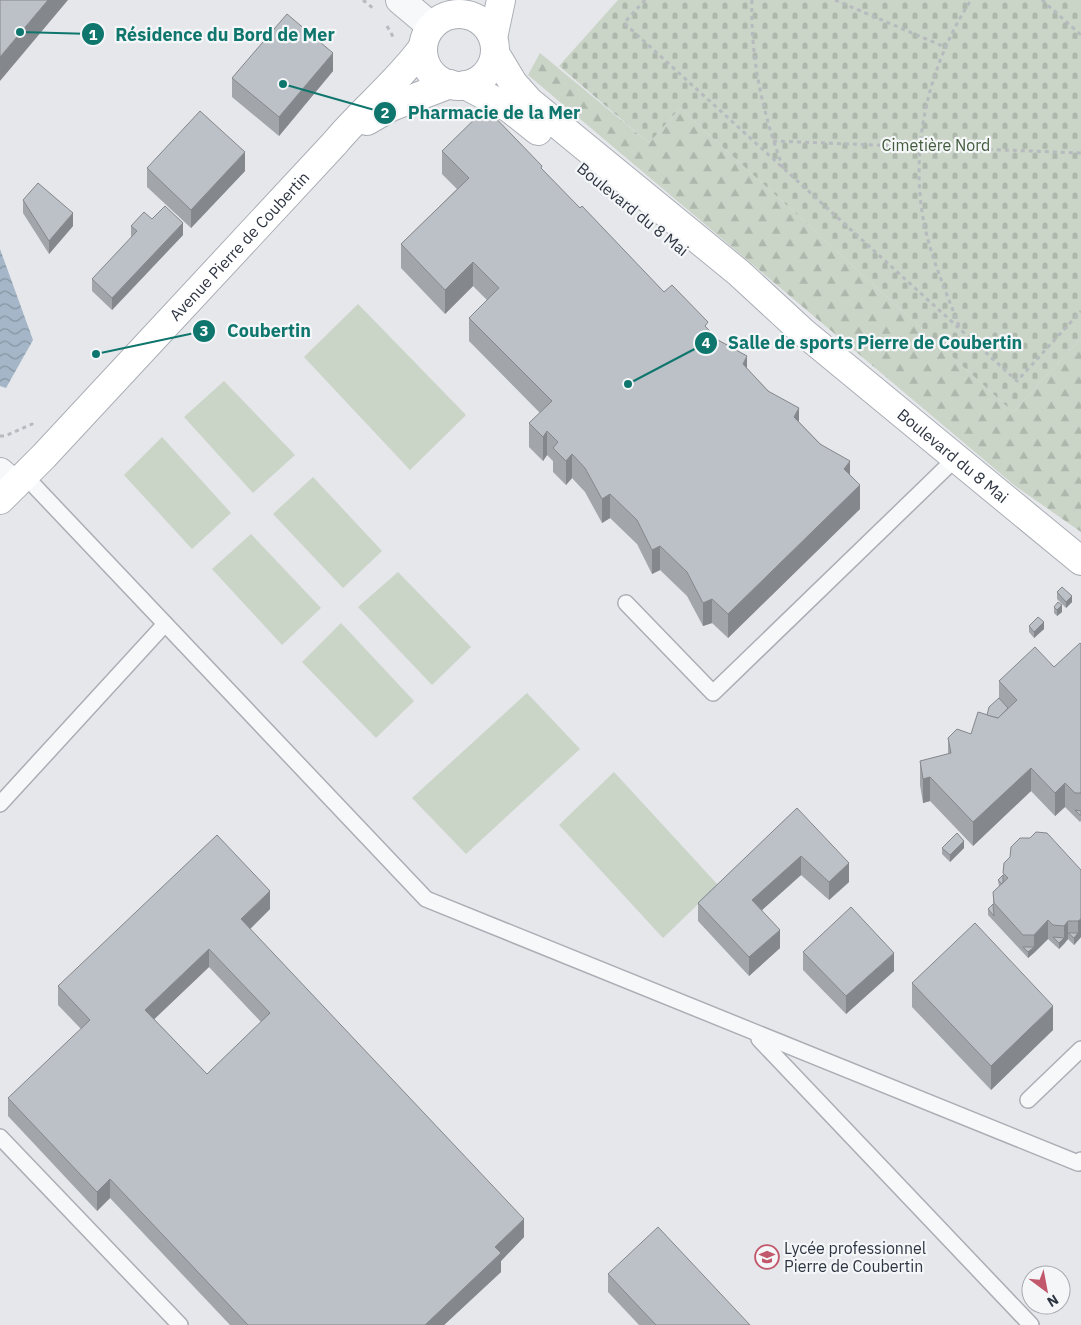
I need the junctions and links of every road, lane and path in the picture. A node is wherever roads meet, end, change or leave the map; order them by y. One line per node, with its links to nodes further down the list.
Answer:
1 (400, 0): 8 (street)
2 (501, 0): 10 (street)
3 (645, 0): 17 (path)
4 (752, 0): 13 (path)
5 (835, 0): 11 (path)
6 (971, 0): 11 (path)
7 (1042, 0): 9 (path)
8 (443, 22): 10 (street); 12 (street); 14 (street, Avenue Pierre de Coubertin)
9 (1081, 35)
10 (494, 45): 12 (street); 20 (street, Boulevard du 8 Mai)
11 (945, 48): 15 (path)
12 (457, 85): 14 (street, Avenue Pierre de Coubertin); 20 (street, Boulevard du 8 Mai)
13 (773, 141): 15 (path); 17 (path)
14 (334, 144): 24 (street, Avenue Pierre de Coubertin)
15 (920, 146): 16 (path); 19 (path)
16 (1081, 153)
17 (784, 168): 19 (path)
18 (1081, 311): 19 (path)
19 (960, 328)
20 (803, 332): 23 (street, Boulevard du 8 Mai)
21 (32, 424): 22 (path)
22 (0, 436)
23 (956, 458): 25 (street, Boulevard du 8 Mai); 26 (lane)
24 (10, 483): 27 (lane)
25 (1081, 561)
26 (626, 603)
27 (165, 624): 28 (lane); 29 (lane)
28 (0, 804)
29 (754, 1034): 33 (lane); 35 (lane)
30 (1081, 1049): 31 (lane)
31 (1028, 1100)
32 (0, 1137): 34 (lane)
33 (1081, 1160)
34 (180, 1325)
35 (1031, 1325)

